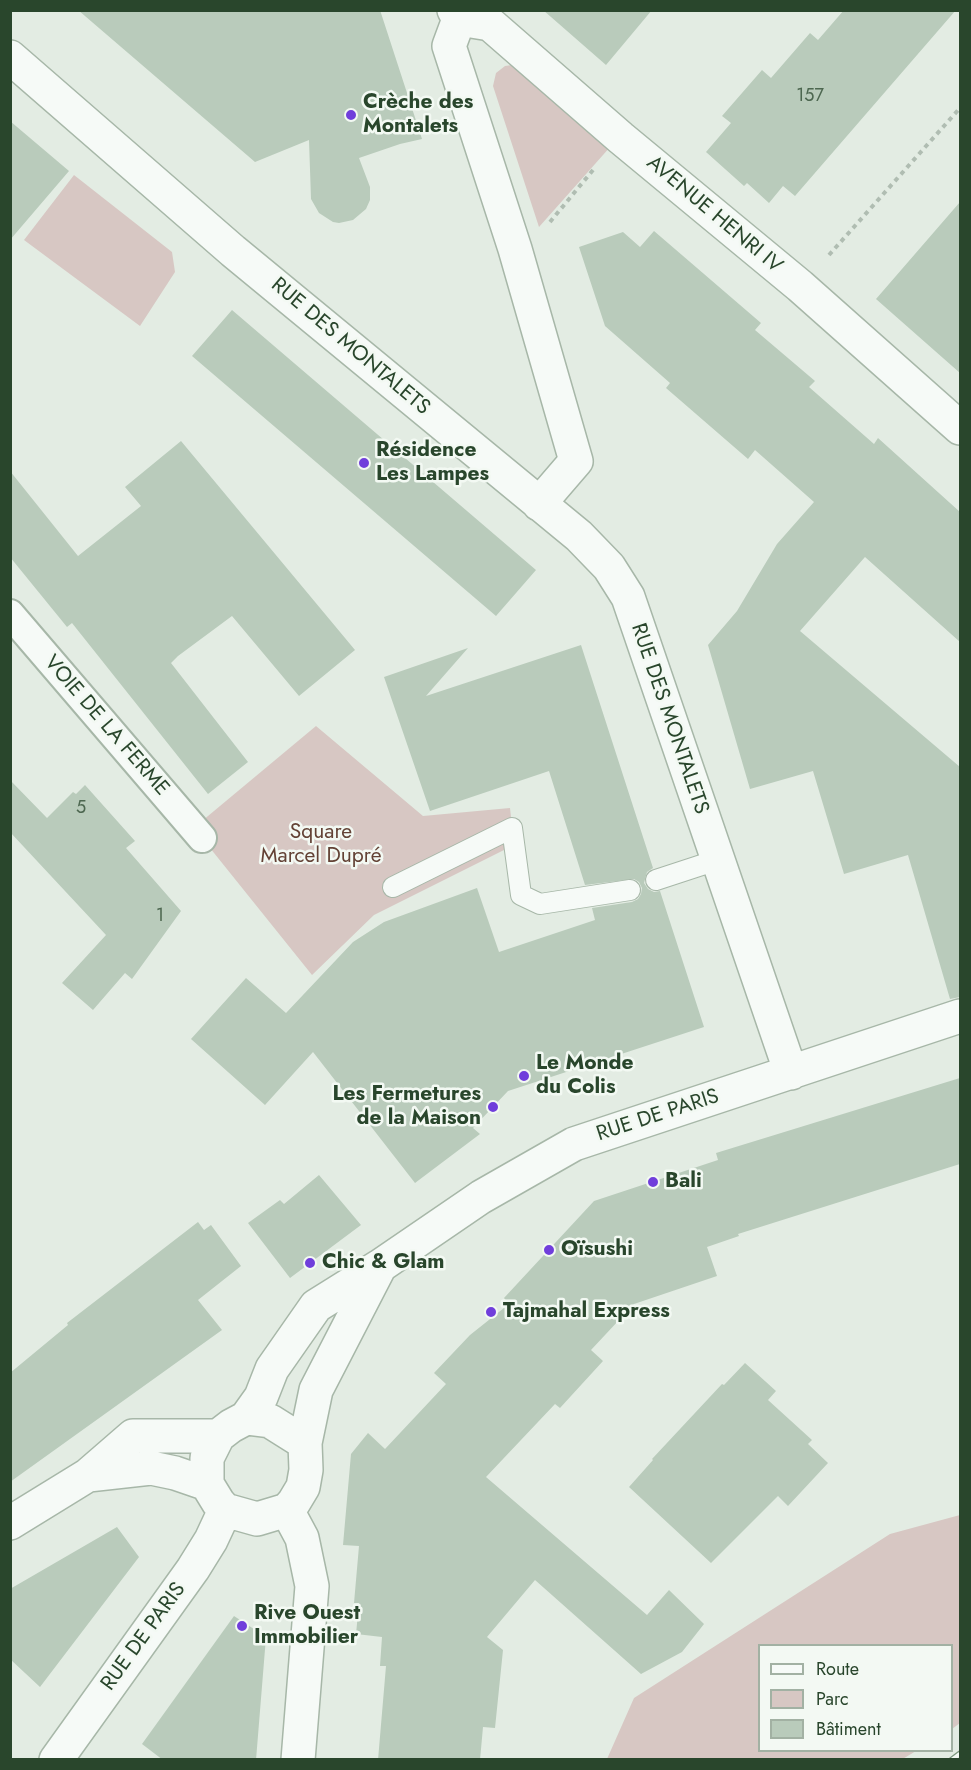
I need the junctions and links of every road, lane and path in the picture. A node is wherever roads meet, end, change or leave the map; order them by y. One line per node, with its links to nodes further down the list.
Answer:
1 (457, 15): 4 (street, AVENUE HENRI IV); 5 (street, AVENUE HENRI IV)
2 (10, 57): 8 (street, RUE DES MONTALETS)
3 (960, 108): 6 (path)
4 (621, 138): 5 (path); 6 (street, AVENUE HENRI IV)
5 (515, 249): 8 (street, AVENUE HENRI IV)
6 (800, 286): 7 (street, AVENUE HENRI IV)
7 (960, 428)
8 (539, 504): 11 (street, RUE DES MONTALETS)
9 (10, 614): 10 (street, VOIE DE LA FERME)
10 (202, 838)
11 (717, 860): 12 (lane); 16 (street, RUE DES MONTALETS)
12 (657, 880)
13 (393, 887): 14 (lane)
14 (630, 890)
15 (960, 1016): 16 (street, RUE DE PARIS)
16 (790, 1073): 17 (street, RUE DE PARIS)
17 (380, 1266): 18 (street, RUE DE PARIS); 20 (street, RUE DE PARIS)
18 (246, 1418): 19 (street); 20 (street)
19 (218, 1436): 21 (street); 22 (street)
20 (305, 1443): 23 (street)
21 (88, 1475): 22 (street); 24 (street)
22 (216, 1497): 23 (street); 25 (street, RUE DE PARIS)
23 (286, 1510): 26 (street)
24 (10, 1523)
25 (56, 1760)
26 (298, 1760)

